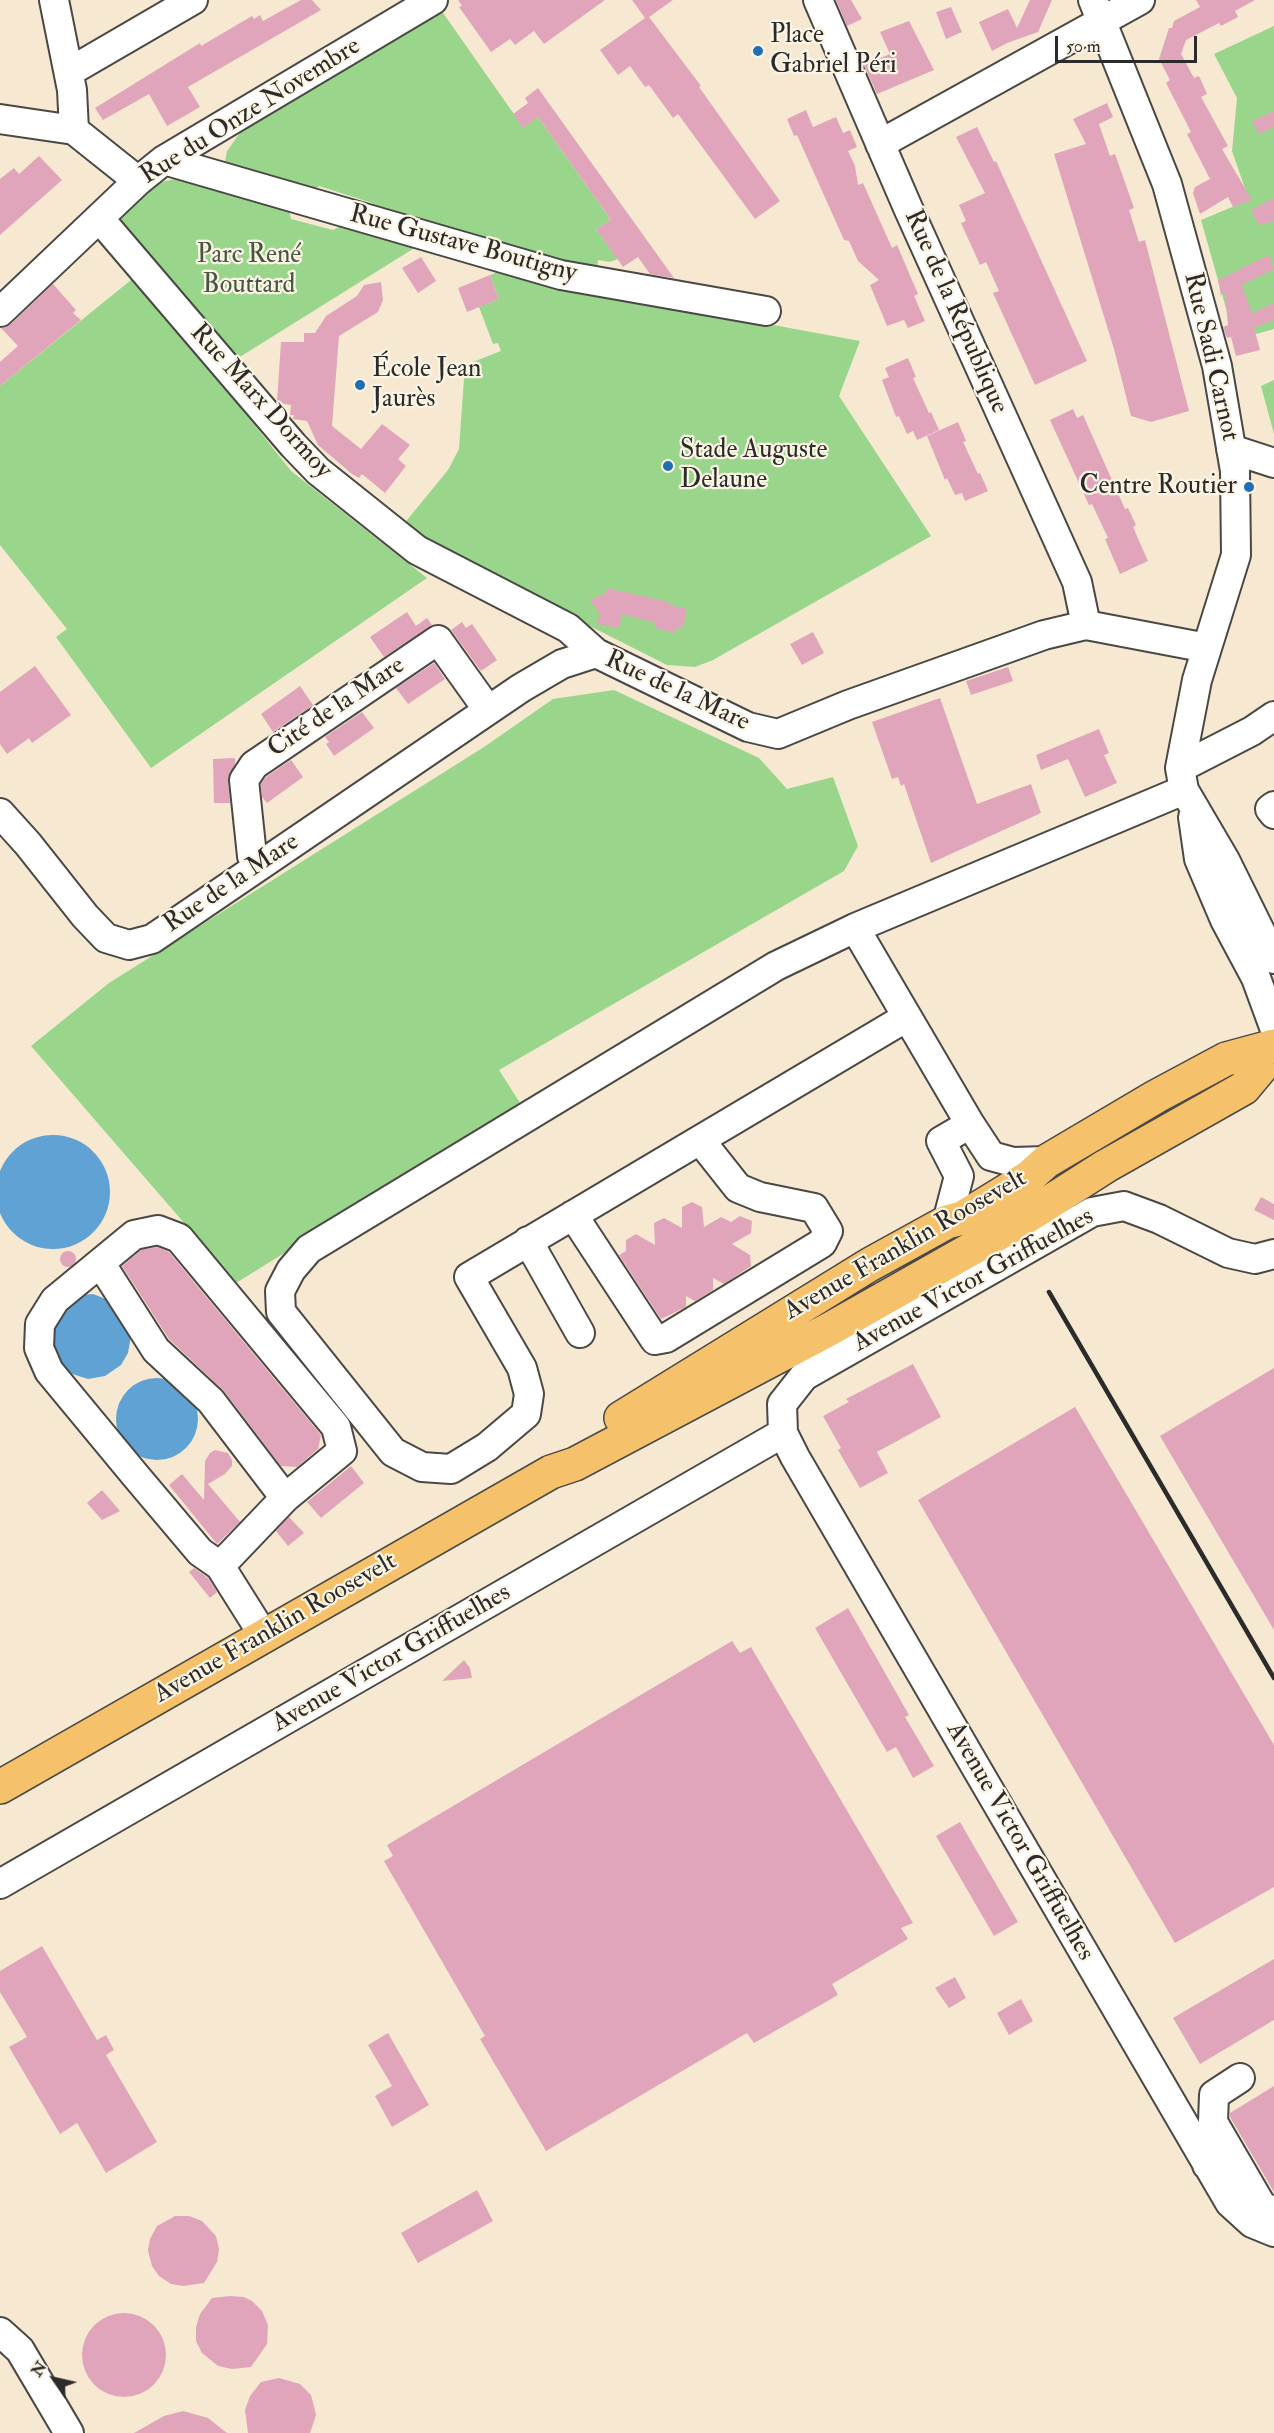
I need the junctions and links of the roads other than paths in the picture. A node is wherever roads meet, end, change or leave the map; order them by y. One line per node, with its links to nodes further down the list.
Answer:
1 (54, 0): 7 (street)
2 (193, 0): 7 (street)
3 (433, 0): 11 (street, Rue du Onze Novembre)
4 (818, 0): 10 (street, Rue de la République)
5 (1140, 0): 6 (street)
6 (1097, 11): 10 (street); 16 (street, Rue Sadi Carnot)
7 (69, 72): 9 (street)
8 (0, 119): 9 (street)
9 (74, 130): 12 (street)
10 (880, 144): 18 (street, Rue de la République)
11 (164, 160): 12 (street, Rue du Onze Novembre); 14 (street, Rue Gustave Boutigny)
12 (138, 181): 13 (street, Rue du Onze Novembre)
13 (99, 218): 15 (street, Rue du Onze Novembre); 20 (street, Rue Marx Dormoy)
14 (766, 311)
15 (0, 312)
16 (1231, 449): 17 (street); 19 (street, Rue Sadi Carnot)
17 (1274, 463)
18 (1086, 625): 19 (street, Rue de la Mare); 20 (street, Rue de la Mare)
19 (1207, 648): 23 (street, Rue Sadi Carnot)
20 (596, 653): 21 (street, Rue de la Mare)
21 (488, 710): 27 (street, Rue de la Mare); 27 (street, Cité de la Mare)
22 (1274, 716): 23 (street)
23 (1185, 788): 28 (street); 29 (street); 31 (street, Rue Sadi Carnot)
24 (1274, 806): 26 (street)
25 (0, 813): 27 (street, Rue de la Mare)
26 (1274, 814)
27 (258, 867)
28 (855, 928): 30 (street); 39 (street)
29 (1274, 959)
30 (907, 1017): 34 (street); 35 (street)
31 (1274, 1027)
32 (1274, 1046): 36 (main road, Avenue Franklin Roosevelt)
33 (1274, 1052): 44 (main road, Avenue Franklin Roosevelt)
34 (970, 1124): 36 (street); 38 (street)
35 (700, 1140): 37 (street); 37 (street)
36 (1047, 1161): 38 (main road, Avenue Franklin Roosevelt)
37 (573, 1215): 39 (street)
38 (947, 1222): 44 (main road, Avenue Franklin Roosevelt)
39 (528, 1241): 42 (street)
40 (1274, 1254): 43 (street, Avenue Victor Griffuelhes)
41 (101, 1264): 45 (street); 45 (street); 46 (street)
42 (580, 1333)
43 (783, 1433): 49 (street, Avenue Victor Griffuelhes); 51 (street, Avenue Victor Griffuelhes)
44 (552, 1472): 47 (main road, Avenue Franklin Roosevelt)
45 (285, 1498): 46 (street)
46 (220, 1566): 47 (street)
47 (264, 1636): 48 (main road, Avenue Franklin Roosevelt)
48 (0, 1787)
49 (0, 1884)
50 (1240, 2079): 51 (street)
51 (1219, 2159): 52 (street); 53 (street, Avenue Victor Griffuelhes)
52 (1274, 2210)
53 (1274, 2232)
54 (0, 2332): 55 (street)
55 (69, 2433)

